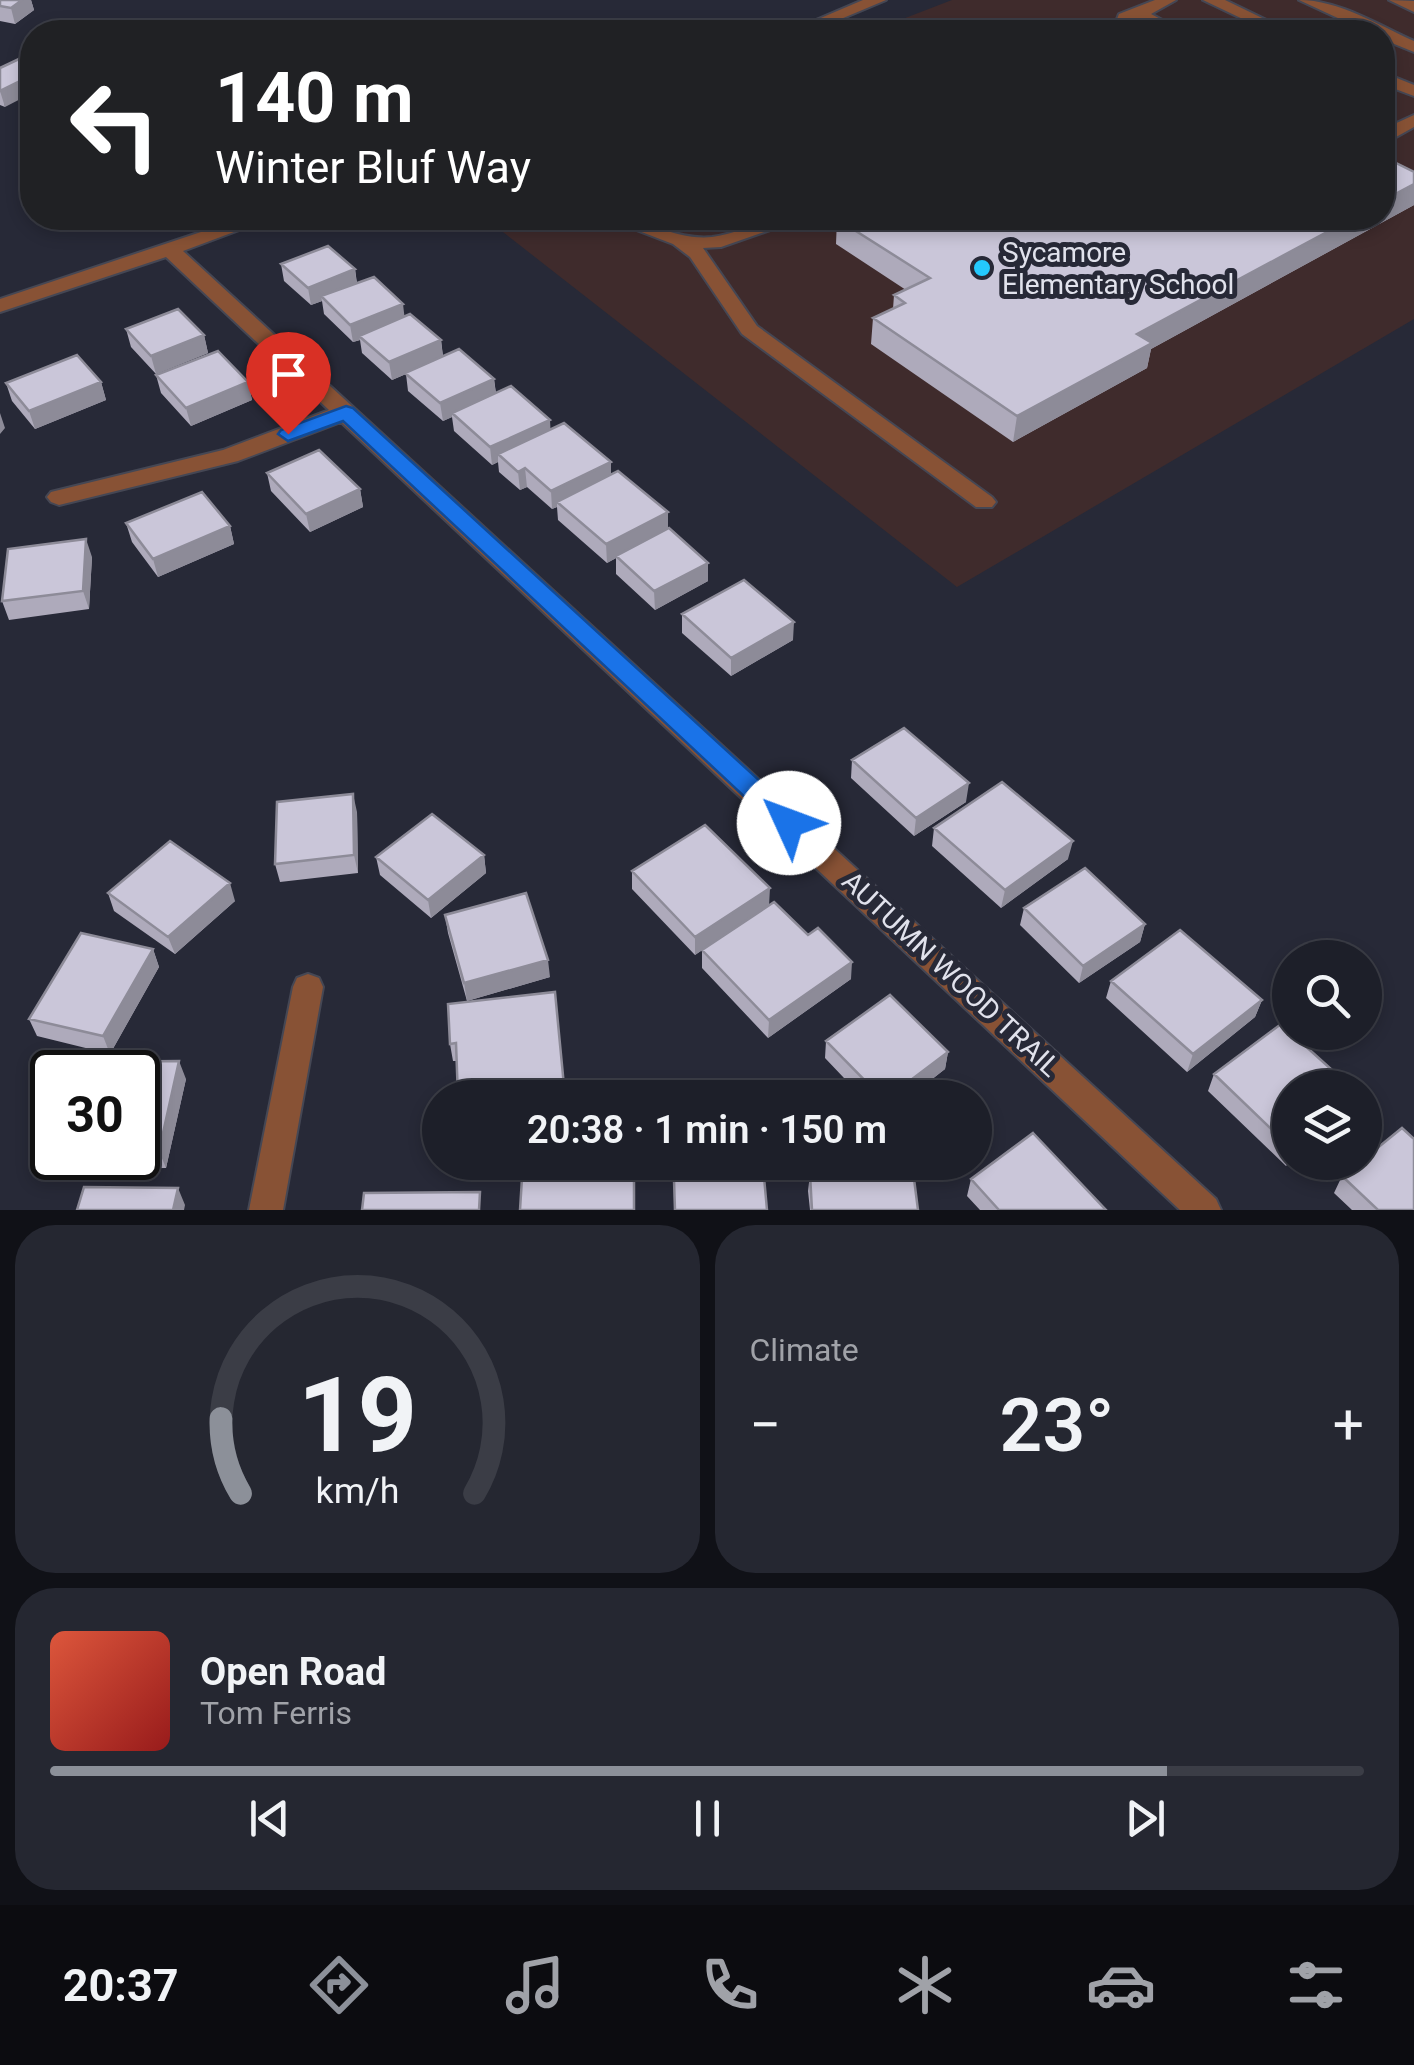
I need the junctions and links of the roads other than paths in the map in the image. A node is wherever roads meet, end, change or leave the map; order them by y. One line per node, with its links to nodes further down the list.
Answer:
1 (878, 0): 8 (street)
2 (1168, 0): 7 (street)
3 (1211, 0): 11 (street)
4 (1307, 0): 12 (street)
5 (1397, 0): 6 (street)
6 (1414, 7)
7 (1136, 14): 9 (street); 10 (street)
8 (827, 20)
9 (1124, 20)
10 (1150, 20)
11 (1256, 20)
12 (1352, 20)
13 (225, 230): 17 (street)
14 (650, 230): 16 (street)
15 (751, 230): 16 (street)
16 (680, 240): 21 (street)
17 (169, 249): 18 (street); 19 (street, AUTUMN WOOD TRAIL)
18 (0, 306)
19 (346, 412): 20 (street); 24 (street, AUTUMN WOOD TRAIL)
20 (59, 497)
21 (984, 502)
22 (308, 987): 23 (street)
23 (266, 1210)
24 (1204, 1210)

